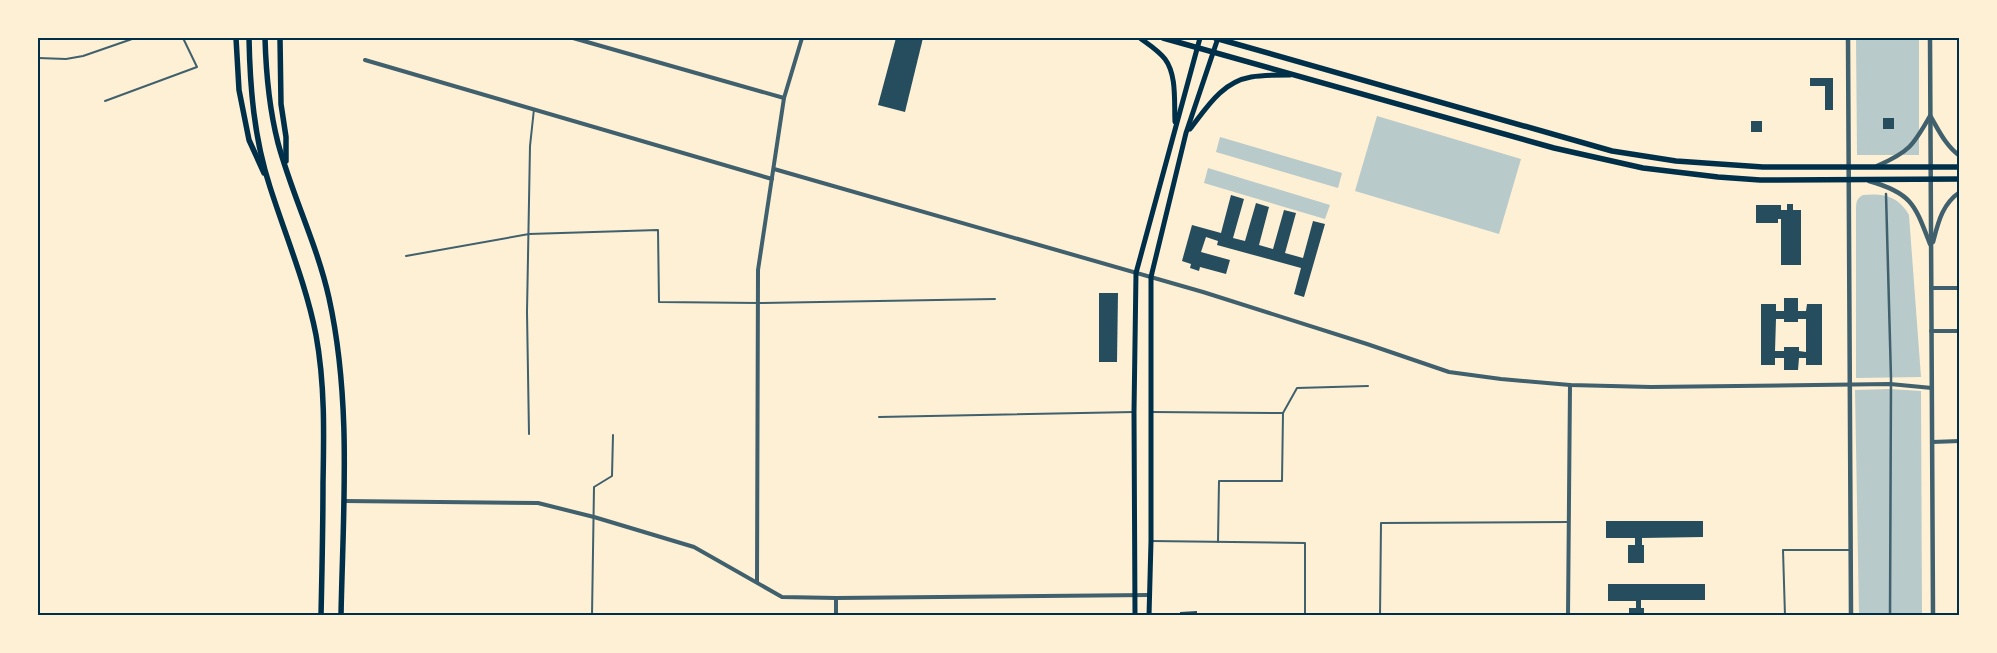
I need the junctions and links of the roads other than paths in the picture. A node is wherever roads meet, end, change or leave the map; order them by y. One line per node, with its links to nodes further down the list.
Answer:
1 (135, 38): 17 (lane)
2 (183, 38): 21 (lane)
3 (236, 38): 38 (main road)
4 (249, 38): 38 (main road)
5 (265, 38): 32 (main road)
6 (280, 38): 32 (main road)
7 (572, 38): 20 (street)
8 (802, 38): 20 (street)
9 (1140, 38): 24 (main road)
10 (1163, 38): 15 (main road)
11 (1200, 38): 15 (main road)
12 (1217, 38): 16 (main road); 27 (main road)
13 (1848, 38): 27 (street)
14 (1930, 38): 23 (street)
15 (1197, 48): 16 (main road); 24 (main road)
16 (1214, 52): 19 (main road); 25 (main road)
17 (38, 58)
18 (365, 60): 22 (street)
19 (1291, 74): 25 (main road); 34 (main road)
20 (784, 98): 31 (street)
21 (105, 101)
22 (534, 109): 33 (street); 41 (lane)
23 (1930, 115): 26 (street); 28 (street); 29 (street)
24 (1175, 130): 44 (main road)
25 (1186, 133): 45 (main road)
26 (1960, 156)
27 (1849, 167): 28 (main road); 34 (street)
28 (1874, 167): 29 (main road)
29 (1930, 167): 30 (main road); 36 (street)
30 (1960, 167)
31 (774, 169): 33 (street); 44 (street)
32 (287, 170): 65 (main road)
33 (772, 179): 49 (street)
34 (1849, 179): 35 (main road); 54 (street)
35 (1863, 179): 36 (main road); 42 (street)
36 (1930, 179): 37 (main road); 42 (street)
37 (1960, 179)
38 (270, 186): 75 (main road)
39 (1960, 192): 42 (street)
40 (1886, 194): 52 (street)
41 (529, 234): 43 (lane); 49 (lane); 61 (lane)
42 (1931, 248): 46 (street)
43 (406, 256)
44 (1136, 273): 45 (street); 57 (main road)
45 (1150, 277): 53 (street); 58 (main road)
46 (1931, 288): 47 (street); 50 (street)
47 (1960, 288)
48 (995, 299): 49 (lane)
49 (759, 303): 71 (street)
50 (1931, 331): 51 (street); 56 (street)
51 (1960, 331)
52 (1890, 384): 54 (street); 56 (street); 86 (street)
53 (1570, 385): 54 (street); 67 (street)
54 (1850, 385): 70 (street)
55 (1368, 386): 59 (lane)
56 (1932, 388): 64 (street)
57 (1134, 412): 60 (lane); 72 (main road)
58 (1150, 412): 59 (lane); 68 (main road)
59 (1283, 413): 69 (lane)
60 (879, 417)
61 (530, 434)
62 (613, 434): 66 (lane)
63 (1960, 441): 64 (street)
64 (1932, 442): 87 (street)
65 (344, 501): 66 (street); 76 (main road)
66 (594, 517): 71 (street); 77 (lane)
67 (1568, 522): 82 (lane); 83 (street)
68 (1151, 541): 69 (lane); 73 (main road)
69 (1218, 542): 81 (lane)
70 (1850, 550): 84 (lane); 85 (street)
71 (757, 582): 74 (street)
72 (1134, 594): 73 (street); 74 (street); 79 (main road)
73 (1149, 595): 80 (main road)
74 (836, 598): 78 (street)
75 (322, 616)
76 (342, 616)
77 (592, 616)
78 (836, 616)
79 (1134, 616)
80 (1149, 616)
81 (1305, 616)
82 (1380, 616)
83 (1568, 616)
84 (1785, 616)
85 (1851, 616)
86 (1890, 616)
87 (1933, 616)

